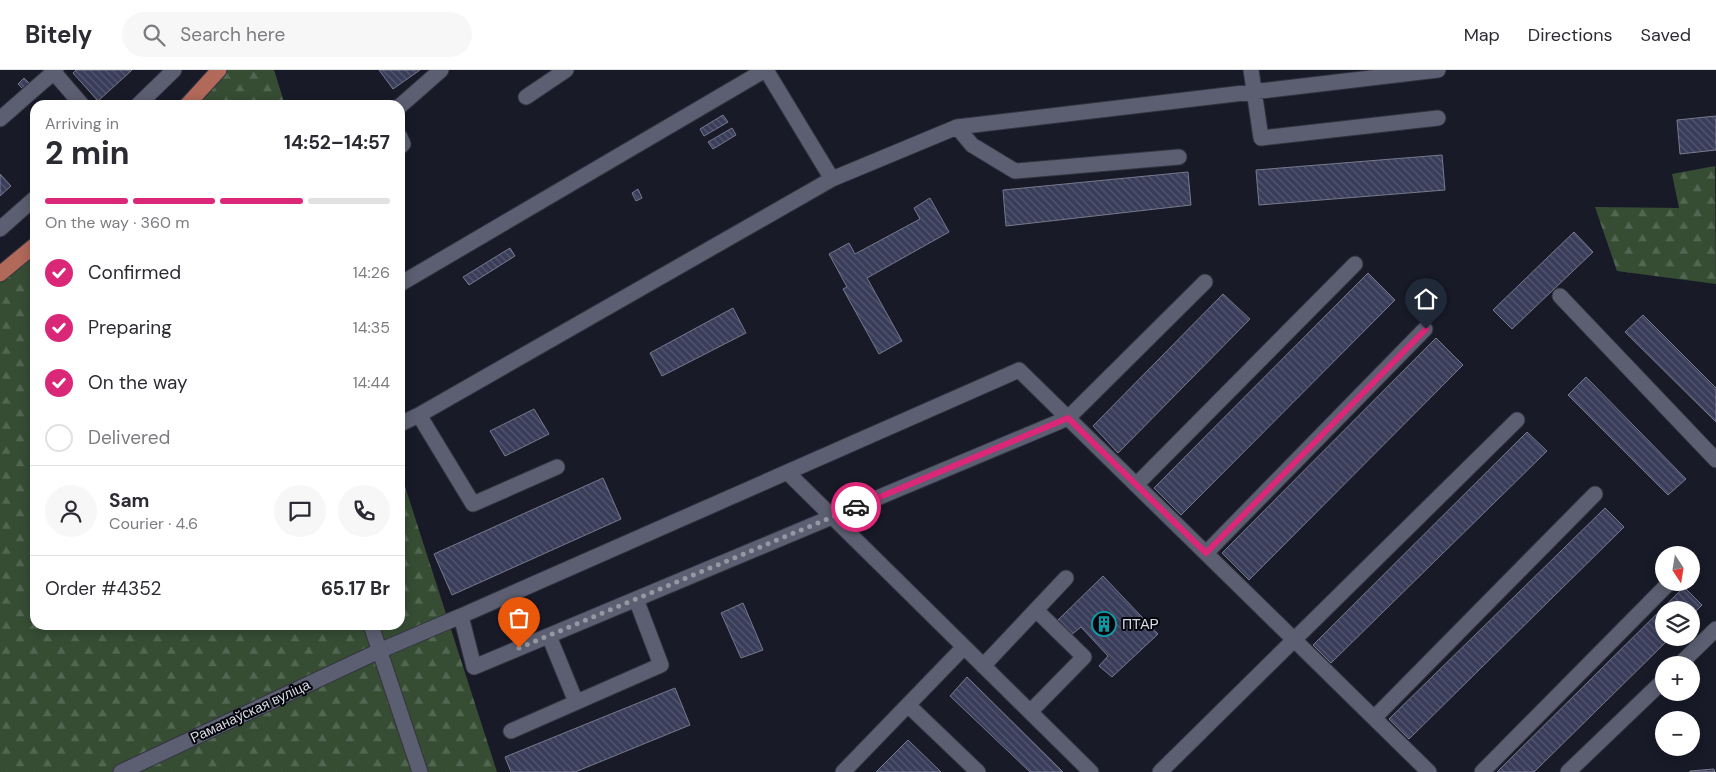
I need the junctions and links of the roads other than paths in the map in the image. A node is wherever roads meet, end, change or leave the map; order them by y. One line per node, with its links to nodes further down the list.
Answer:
1 (174, 70): 12 (street)
2 (219, 70): 13 (main road)
3 (441, 70): 14 (street)
4 (566, 70): 10 (street)
5 (765, 70): 19 (street); 25 (street)
6 (1252, 70): 9 (street)
7 (1438, 70): 9 (street)
8 (54, 71): 11 (street); 16 (street)
9 (1254, 92): 15 (street); 17 (street)
10 (526, 97)
11 (78, 100)
12 (143, 100)
13 (195, 100)
14 (405, 102)
15 (1438, 118)
16 (0, 119)
17 (957, 127): 18 (street); 19 (street)
18 (1180, 157)
19 (832, 179): 29 (street)
20 (30, 202): 21 (street)
21 (0, 229)
22 (30, 249): 24 (main road)
23 (1355, 264): 36 (street)
24 (0, 274)
25 (405, 281)
26 (1205, 282): 30 (street)
27 (1560, 296): 33 (street)
28 (1426, 329): 39 (street)
29 (419, 415): 32 (street); 34 (street)
30 (1068, 418): 35 (street, Раманаўская вуліца); 36 (street); 38 (street)
31 (1517, 420): 48 (street)
32 (405, 422)
33 (1716, 460)
34 (557, 467)
35 (786, 472): 38 (street); 44 (street, Раманаўская вуліца)
36 (1136, 485): 39 (street)
37 (1595, 494): 57 (street)
38 (832, 517): 42 (street); 49 (street)
39 (1206, 553): 48 (street)
40 (1066, 578): 43 (street)
41 (1661, 591): 66 (street)
42 (636, 599): 47 (street); 54 (street)
43 (1036, 610): 52 (street); 56 (street)
44 (461, 616): 47 (street); 50 (street, Раманаўская вуліца)
45 (1716, 629): 51 (street)
46 (373, 630): 50 (street)
47 (549, 636): 54 (street)
48 (1294, 639): 57 (street); 64 (street)
49 (964, 647): 52 (street); 55 (street)
50 (379, 651): 59 (street, Раманаўская вуліца); 60 (street)
51 (1688, 656)
52 (983, 666): 56 (street)
53 (1655, 689): 67 (street)
54 (576, 702): 58 (street)
55 (908, 705): 61 (street); 62 (street)
56 (1030, 712): 63 (street)
57 (1374, 718): 65 (street)
58 (511, 731)
59 (121, 772)
60 (420, 772)
61 (843, 772)
62 (978, 772)
63 (1091, 772)
64 (1160, 772)
65 (1429, 772)
66 (1482, 772)
67 (1568, 772)

